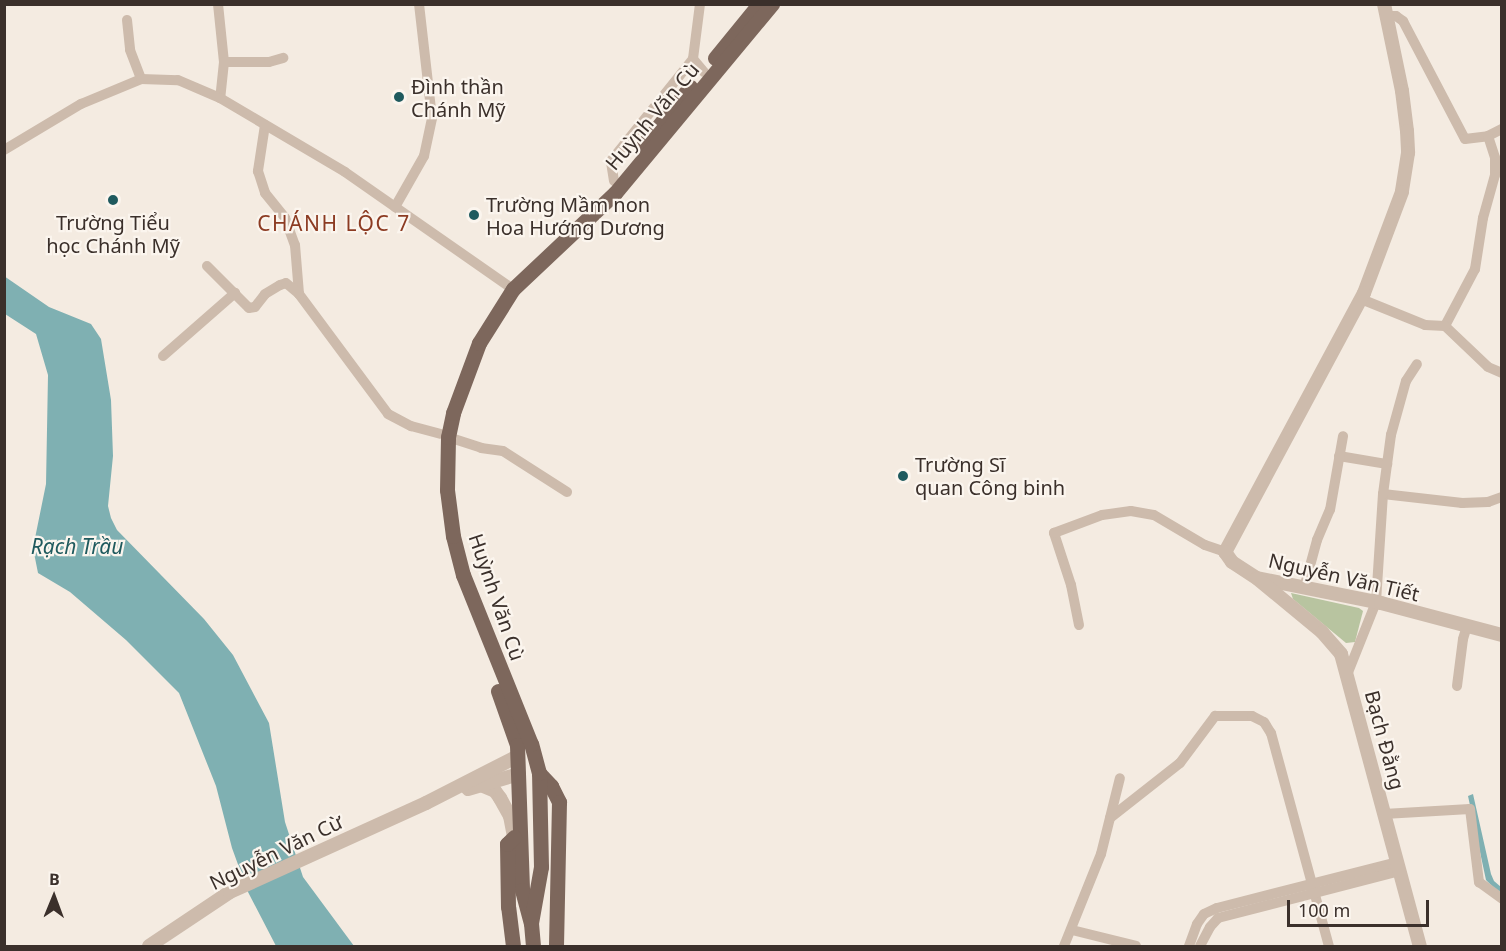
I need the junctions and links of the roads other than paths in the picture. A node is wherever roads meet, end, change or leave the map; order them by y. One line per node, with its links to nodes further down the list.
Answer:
1 (218, 4): 10 (street)
2 (419, 4): 19 (street)
3 (700, 4): 9 (street)
4 (759, 4): 11 (main road)
5 (772, 4): 11 (main road, Huỳnh Văn Cù)
6 (1385, 10): 16 (street); 24 (street)
7 (127, 20): 12 (street)
8 (283, 58): 10 (street)
9 (693, 59): 11 (street); 18 (street, Huỳnh Văn Cù)
10 (224, 62): 13 (street)
11 (707, 75): 18 (main road)
12 (141, 79): 13 (street); 17 (street)
13 (220, 98): 14 (street)
14 (265, 124): 19 (street); 23 (street)
15 (1502, 129): 16 (street)
16 (1488, 136): 25 (street)
17 (4, 150)
18 (615, 187): 21 (main road)
19 (395, 207): 21 (street)
20 (207, 266): 22 (street)
21 (510, 287): 29 (main road)
22 (235, 293): 23 (street); 26 (street)
23 (299, 294): 29 (street)
24 (1361, 299): 25 (street); 36 (street)
25 (1445, 326): 28 (street)
26 (163, 356)
27 (1417, 364): 32 (street)
28 (1502, 373)
29 (444, 435): 33 (street); 45 (main road, Huỳnh Văn Cù); 46 (main road)
30 (1343, 436): 31 (street)
31 (1339, 456): 32 (street); 38 (street)
32 (1387, 464): 34 (street)
33 (567, 492)
34 (1383, 494): 35 (street); 39 (street)
35 (1502, 497)
36 (1225, 552): 37 (street, Nguyễn Văn Tiết); 40 (street, Nguyễn Văn Tiết)
37 (1257, 578): 38 (street, Nguyễn Văn Tiết); 43 (street, Bạch Đằng)
38 (1304, 588): 39 (street, Nguyễn Văn Tiết)
39 (1376, 602): 41 (street, Nguyễn Văn Tiết); 43 (street)
40 (1079, 625)
41 (1467, 626): 42 (street, Nguyễn Văn Tiết); 44 (street)
42 (1502, 635)
43 (1347, 675): 53 (street, Bạch Đằng)
44 (1457, 686)
45 (533, 751): 46 (main road); 47 (main road, Huỳnh Văn Cù)
46 (518, 756): 48 (main road); 52 (street, Nguyễn Văn Cừ)
47 (539, 773): 48 (main road); 51 (main road, Huỳnh Văn Cù); 60 (main road, Huỳnh Văn Cù)
48 (519, 774): 50 (street, Nguyễn Văn Cừ); 55 (main road)
49 (1120, 778): 54 (street)
50 (481, 785): 52 (street, Nguyễn Văn Cừ); 56 (street)
51 (551, 786): 60 (main road); 65 (main road)
52 (426, 803): 62 (street, Nguyễn Văn Cừ)
53 (1384, 814): 57 (street, Bạch Đằng); 59 (street)
54 (1110, 818): 58 (street); 61 (street)
55 (520, 821): 56 (main road); 60 (main road)
56 (514, 837): 60 (main road); 63 (main road)
57 (1398, 867): 58 (street); 71 (street, Bạch Đằng)
58 (1313, 888): 68 (street); 69 (street); 70 (street)
59 (1502, 899)
60 (531, 923): 64 (main road)
61 (1072, 930): 66 (street); 67 (street)
62 (149, 946)
63 (513, 946)
64 (533, 946)
65 (556, 946)
66 (1064, 946)
67 (1136, 946)
68 (1189, 946)
69 (1200, 946)
70 (1329, 946)
71 (1420, 946)

